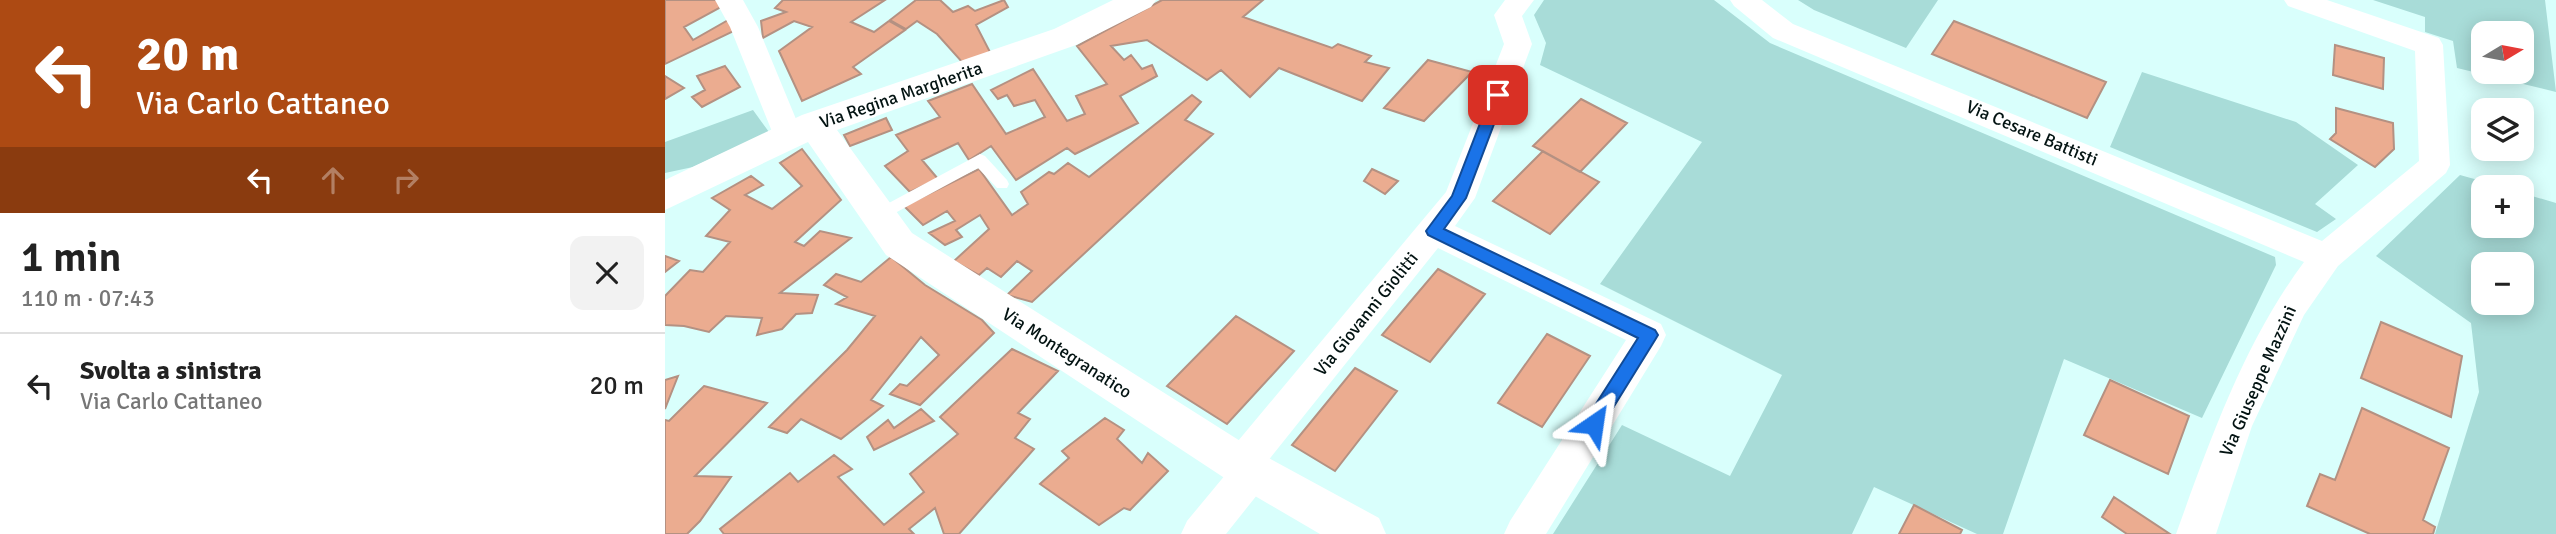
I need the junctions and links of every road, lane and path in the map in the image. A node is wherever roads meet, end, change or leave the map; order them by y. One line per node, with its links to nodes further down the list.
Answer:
1 (729, 0): 6 (street, Via Montegranatico)
2 (1140, 0): 6 (street, Via Regina Margherita)
3 (1520, 0): 10 (street, Via Giovanni Giolitti)
4 (1744, 0): 11 (street, Via Cesare Battisti)
5 (2298, 0): 11 (street, Via Giuseppe Mazzini)
6 (801, 130): 8 (street, Via Regina Margherita); 9 (street, Via Montegranatico)
7 (1002, 184): 9 (lane)
8 (665, 197)
9 (879, 215): 12 (street, Via Montegranatico)
10 (1434, 231): 12 (street, Via Giovanni Giolitti); 15 (street)
11 (2326, 257): 16 (street, Via Giuseppe Mazzini)
12 (1247, 468): 13 (street, Via Giovanni Giolitti); 14 (street, Via Montegranatico)
13 (1201, 534)
14 (1363, 534)
15 (1524, 534)
16 (2196, 534)

